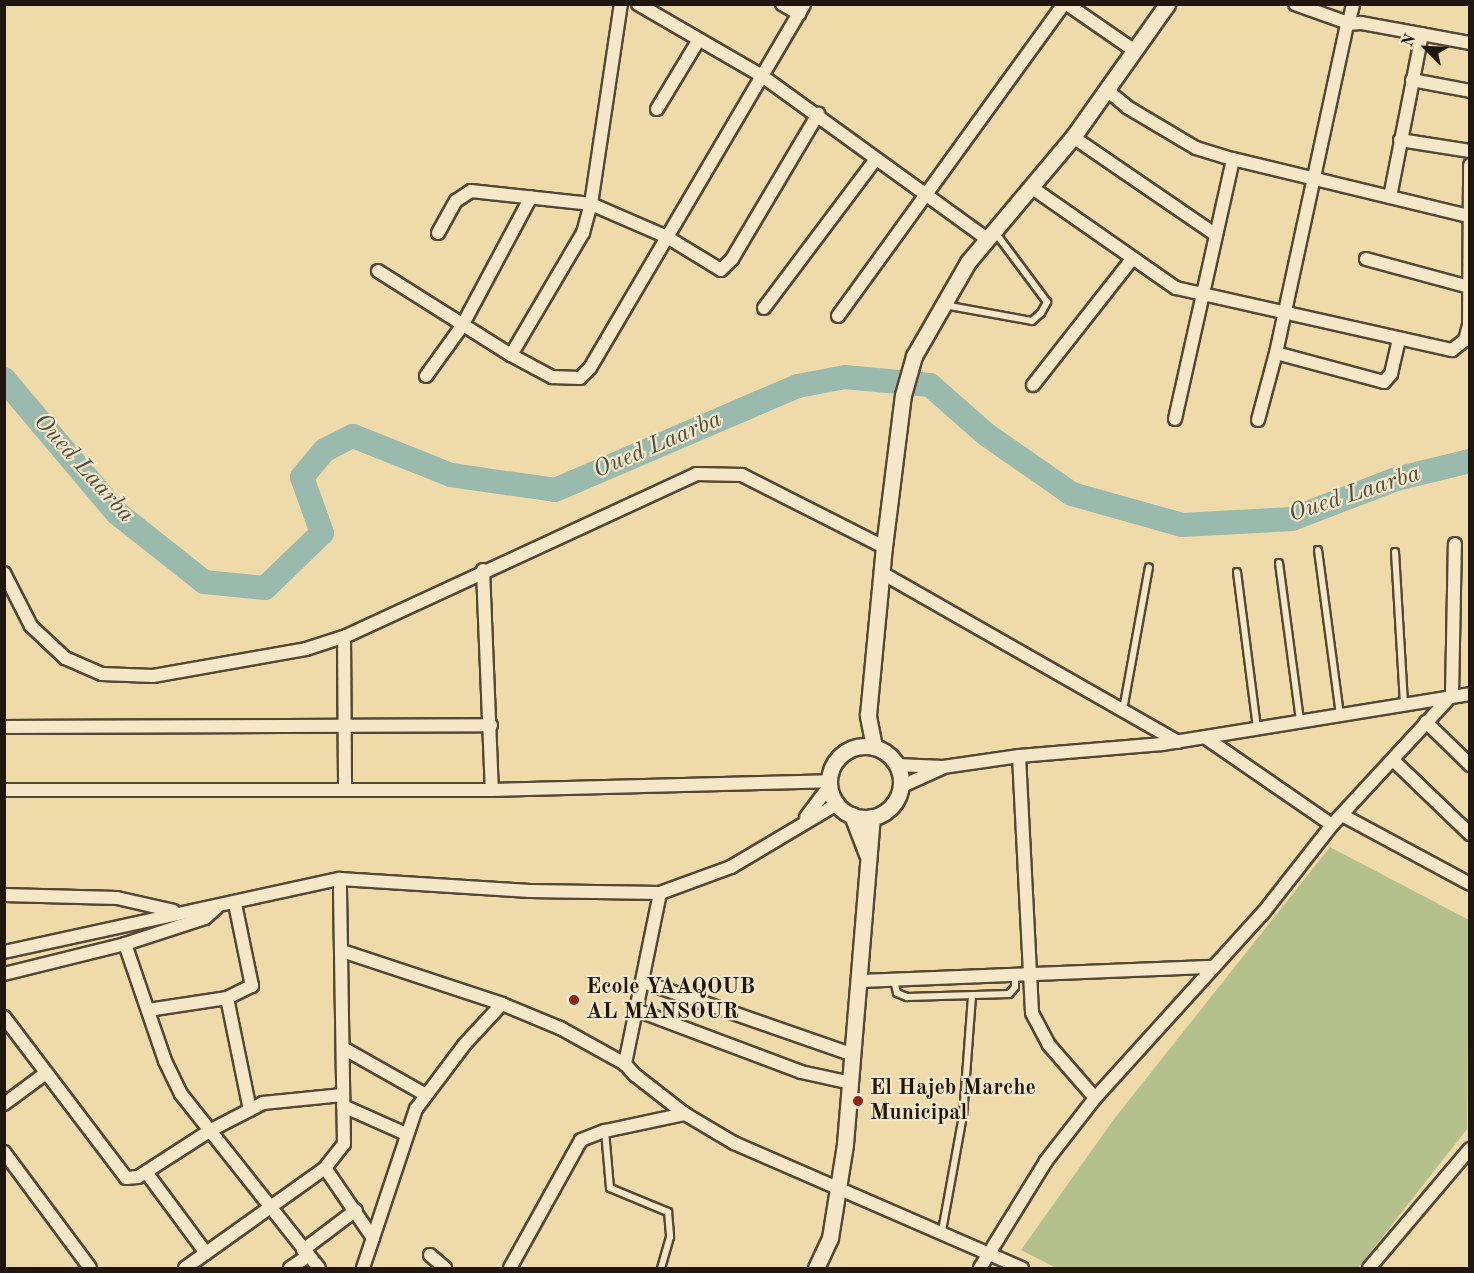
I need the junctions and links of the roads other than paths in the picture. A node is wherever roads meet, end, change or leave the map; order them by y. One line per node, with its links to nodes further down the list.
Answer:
1 (621, 4): 31 (street)
2 (638, 4): 11 (street)
3 (782, 4): 8 (street)
4 (1066, 4): 13 (street); 28 (street)
5 (1167, 4): 13 (street)
6 (1295, 4): 9 (street)
7 (1353, 4): 9 (street)
8 (802, 9): 14 (street)
9 (1348, 23): 10 (street); 26 (street)
10 (1422, 34): 12 (street); 15 (street)
11 (698, 41): 14 (street); 18 (street)
12 (1470, 43)
13 (1135, 51): 16 (street)
14 (762, 76): 19 (street); 36 (street)
15 (1412, 80): 17 (street); 21 (street)
16 (1107, 90): 20 (street); 24 (street)
17 (1470, 91)
18 (657, 109)
19 (818, 114): 23 (street); 36 (street)
20 (1073, 137): 27 (street); 35 (street)
21 (1400, 140): 22 (street); 30 (street)
22 (1470, 151)
23 (876, 159): 28 (street); 43 (street)
24 (1233, 159): 26 (street); 35 (street)
25 (1470, 165): 32 (street)
26 (1312, 179): 30 (street); 44 (street)
27 (1031, 187): 34 (street); 37 (street)
28 (927, 194): 34 (street); 45 (street)
29 (531, 197): 31 (street); 33 (street); 46 (street)
30 (1390, 197): 32 (street)
31 (591, 204): 36 (street); 49 (street)
32 (1469, 216): 40 (street)
33 (438, 232)
34 (990, 234): 42 (street); 42 (lane)
35 (1216, 236): 41 (street)
36 (667, 237): 49 (street)
37 (1132, 259): 41 (street); 51 (street)
38 (1366, 260): 40 (street)
39 (378, 271): 46 (street)
40 (1469, 287): 47 (street)
41 (1205, 296): 44 (street); 52 (street)
42 (940, 305): 55 (street)
43 (764, 308)
44 (1285, 312): 47 (street); 48 (street)
45 (838, 316)
46 (462, 326): 49 (street); 50 (street)
47 (1399, 339): 48 (street)
48 (1276, 353): 53 (street)
49 (511, 355)
50 (426, 376)
51 (1033, 385)
52 (1175, 419)
53 (1258, 420)
54 (1455, 544): 66 (street)
55 (884, 547): 60 (street); 63 (street)
56 (1318, 550): 69 (lane)
57 (1395, 552): 67 (lane)
58 (1279, 563): 71 (lane)
59 (1149, 567): 68 (lane)
60 (483, 570): 64 (street); 74 (street)
61 (1237, 572): 76 (lane)
62 (4, 573): 64 (street)
63 (882, 573): 68 (street); 70 (street)
64 (344, 638): 73 (street)
65 (1470, 694): 66 (street)
66 (1452, 695): 67 (street); 72 (street)
67 (1404, 703): 69 (street)
68 (1123, 710): 78 (street)
69 (1340, 714): 71 (street)
70 (868, 715): 79 (street); 80 (street)
71 (1300, 722): 76 (street)
72 (1426, 722): 82 (street); 84 (street)
73 (345, 724): 74 (street); 75 (street); 89 (street)
74 (491, 725): 90 (street)
75 (4, 727)
76 (1257, 729): 77 (street)
77 (1206, 738): 78 (street); 96 (street)
78 (1178, 742): 81 (street)
79 (853, 747): 80 (street); 86 (street)
80 (874, 747): 83 (street)
81 (1019, 756): 85 (street); 111 (street)
82 (1393, 759): 93 (street); 97 (street)
83 (897, 765): 85 (street); 87 (street)
84 (1470, 765)
85 (943, 767): 87 (street)
86 (829, 784): 90 (street); 91 (street); 95 (street)
87 (900, 787): 94 (street)
88 (4, 790): 89 (street)
89 (345, 790): 90 (street)
90 (492, 790)
91 (837, 804): 92 (street); 95 (street)
92 (852, 815): 94 (street); 98 (street)
93 (1342, 815): 96 (street); 100 (street)
94 (872, 817): 98 (street)
95 (801, 822): 101 (street)
96 (1332, 825): 109 (street)
97 (1470, 834)
98 (869, 859): 114 (street)
99 (340, 879): 101 (street); 103 (street); 107 (street)
100 (1470, 884)
101 (660, 893): 115 (street)
102 (4, 895): 105 (street)
103 (235, 904): 104 (street); 117 (street)
104 (216, 908): 105 (street); 106 (street)
105 (178, 912): 108 (street)
106 (125, 944): 110 (street); 119 (street)
107 (342, 951): 118 (street); 122 (street)
108 (4, 952)
109 (1214, 968): 111 (street); 128 (street)
110 (4, 974)
111 (1031, 974): 112 (street); 128 (street)
112 (1015, 975): 113 (street); 116 (lane)
113 (894, 980): 114 (street); 116 (lane)
114 (861, 981): 123 (street)
115 (645, 982): 120 (street); 123 (street)
116 (972, 996): 143 (lane)
117 (227, 998): 119 (street); 131 (street)
118 (502, 1004): 124 (street); 127 (street)
119 (148, 1010): 133 (street)
120 (639, 1011): 124 (street); 126 (street)
121 (4, 1017): 125 (street)
122 (343, 1048): 127 (street); 129 (street)
123 (854, 1055): 126 (street)
124 (625, 1064): 132 (street)
125 (46, 1073): 130 (street); 139 (street)
126 (851, 1083): 140 (street)
127 (426, 1095): 135 (street)
128 (1095, 1098): 145 (street)
129 (343, 1100): 131 (street); 135 (street); 138 (street)
130 (4, 1104)
131 (250, 1110): 133 (street)
132 (685, 1114): 134 (street); 140 (street)
133 (211, 1130): 139 (street); 141 (street)
134 (605, 1131): 150 (street); 156 (lane)
135 (406, 1134): 144 (street)
136 (1470, 1149): 160 (street)
137 (4, 1152): 151 (street)
138 (325, 1168): 141 (street); 142 (street)
139 (146, 1172): 146 (street)
140 (839, 1187): 143 (street); 157 (street)
141 (267, 1207): 146 (street); 147 (street)
142 (356, 1210): 144 (street); 147 (street)
143 (942, 1232): 145 (street)
144 (373, 1238): 149 (street)
145 (988, 1251): 158 (street); 159 (street)
146 (206, 1253): 152 (street)
147 (306, 1253): 153 (street); 154 (street)
148 (430, 1255): 155 (street)
149 (365, 1268)
150 (511, 1268)
151 (90, 1269)
152 (185, 1269)
153 (290, 1269)
154 (319, 1269)
155 (445, 1269)
156 (661, 1269)
157 (816, 1269)
158 (980, 1269)
159 (1022, 1269)
160 (1369, 1269)

